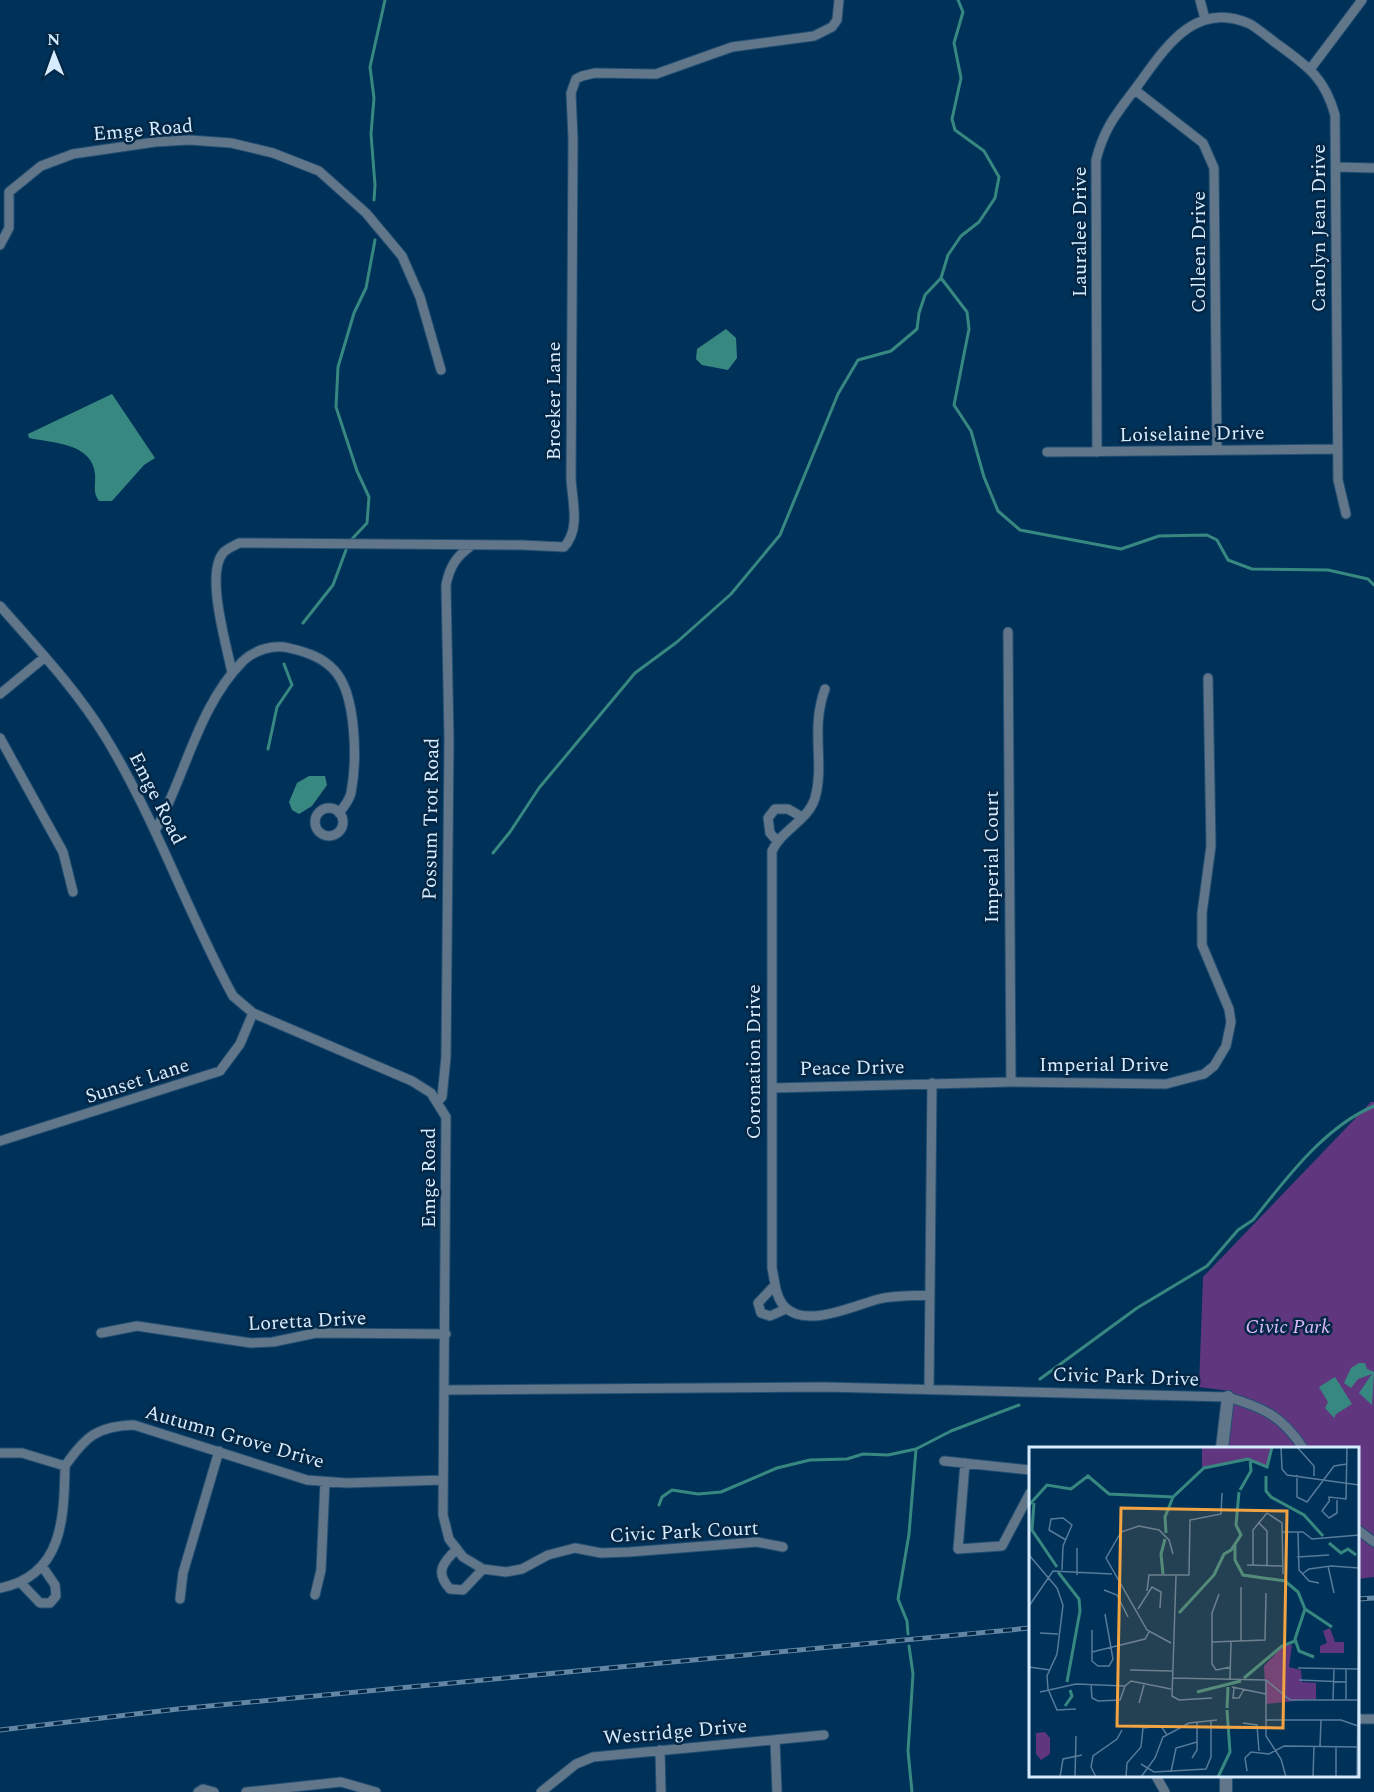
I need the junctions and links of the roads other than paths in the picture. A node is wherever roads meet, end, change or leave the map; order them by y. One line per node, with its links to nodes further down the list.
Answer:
1 (839, 0): 16 (street, Broeker Lane)
2 (1200, 0): 4 (street)
3 (1362, 0): 5 (street)
4 (1205, 19): 5 (street, Carolyn Jean Drive); 6 (street, Lauralee Drive)
5 (1311, 68): 7 (street, Carolyn Jean Drive)
6 (1135, 90): 12 (street, Colleen Drive); 14 (street, Lauralee Drive)
7 (1336, 167): 8 (street); 11 (street, Carolyn Jean Drive)
8 (1374, 168)
9 (0, 245): 10 (street, Emge Road)
10 (441, 369)
11 (1337, 449): 12 (street, Loiselaine Drive); 15 (street, Carolyn Jean Drive)
12 (1217, 450): 14 (street, Loiselaine Drive)
13 (1047, 452): 14 (street, Loiselaine Drive)
14 (1097, 452)
15 (1346, 514)
16 (472, 545): 20 (street, Broeker Lane); 34 (street, Possum Trot Road)
17 (0, 606): 19 (street, Emge Road)
18 (1008, 632): 31 (street, Imperial Court)
19 (45, 657): 23 (street); 27 (street, Emge Road)
20 (232, 673): 25 (street); 27 (street)
21 (1208, 678): 31 (street, Imperial Drive)
22 (825, 689): 26 (street)
23 (0, 694)
24 (0, 738): 29 (street)
25 (339, 813)
26 (802, 818): 28 (street); 28 (street, Coronation Drive)
27 (156, 831): 30 (street, Emge Road)
28 (777, 841): 33 (street, Coronation Drive)
29 (73, 892)
30 (253, 1013): 34 (street, Emge Road); 35 (street, Sunset Lane)
31 (1011, 1082): 32 (street, Imperial Drive)
32 (932, 1083): 33 (street, Peace Drive); 37 (street)
33 (773, 1088): 36 (street, Coronation Drive)
34 (437, 1102): 40 (street, Emge Road)
35 (0, 1141)
36 (776, 1285): 38 (street, Coronation Drive); 38 (street)
37 (930, 1295): 38 (street); 41 (street)
38 (786, 1309)
39 (101, 1333): 40 (street, Loretta Drive)
40 (446, 1334): 42 (street, Emge Road)
41 (929, 1389): 42 (street); 43 (street, Civic Park Drive)
42 (445, 1390): 52 (street)
43 (1228, 1397): 44 (street); 45 (street, Civic Park Drive)
44 (1222, 1447)
45 (1302, 1447)
46 (219, 1451): 50 (street, Autumn Grove Drive); 53 (street, Autumn Grove Drive); 64 (street)
47 (0, 1453): 50 (street)
48 (944, 1461): 49 (street)
49 (964, 1463): 51 (street); 54 (street)
50 (65, 1466): 59 (street)
51 (1029, 1470)
52 (442, 1480): 53 (street, Autumn Grove Drive); 58 (street)
53 (324, 1482): 63 (street)
54 (1029, 1495)
55 (1359, 1531): 56 (street)
56 (1374, 1542)
57 (783, 1547): 60 (street, Civic Park Court)
58 (457, 1549): 60 (street); 60 (street)
59 (42, 1566): 61 (street); 61 (street)
60 (483, 1569)
61 (20, 1582): 62 (street)
62 (0, 1588)
63 (315, 1595)
64 (180, 1599)
65 (824, 1735): 66 (street, Westridge Drive)
66 (776, 1740): 67 (street, Westridge Drive); 75 (street)
67 (660, 1750): 73 (street, Westridge Drive); 74 (street)
68 (1157, 1777): 76 (street)
69 (198, 1792): 70 (street)
70 (214, 1792)
71 (246, 1792): 72 (street)
72 (376, 1792)
73 (541, 1792)
74 (661, 1792)
75 (777, 1792)
76 (1165, 1792)

